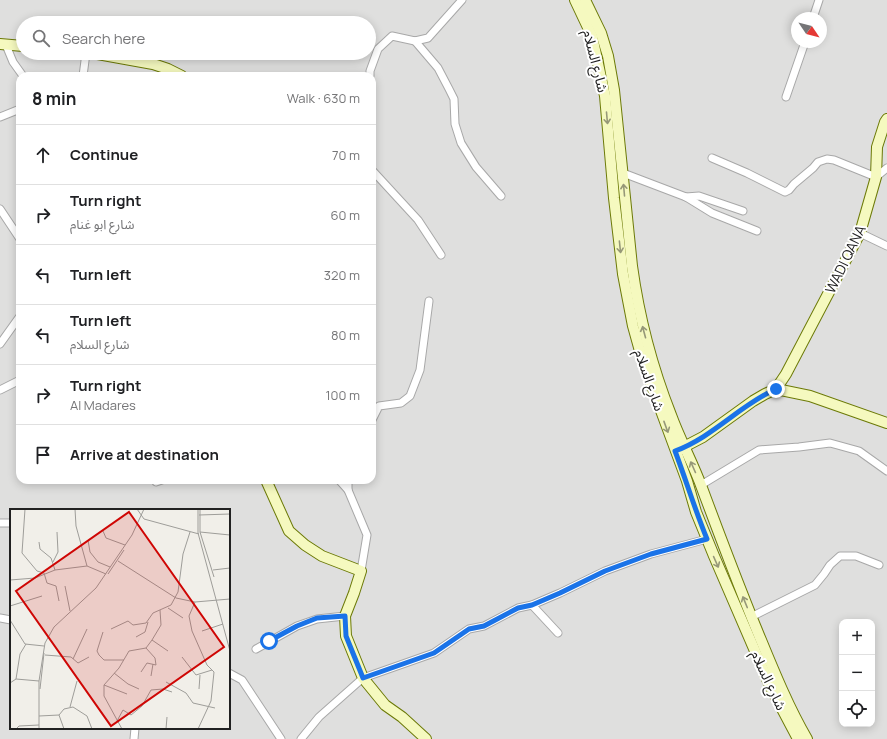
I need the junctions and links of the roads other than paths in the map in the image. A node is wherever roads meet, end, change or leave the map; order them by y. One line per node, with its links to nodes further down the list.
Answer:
1 (462, 0): 6 (street)
2 (575, 0): 44 (main road, شارع السلام, one-way to 44)
3 (585, 0): 24 (main road, شارع السلام)
4 (819, 0): 5 (street)
5 (815, 12)
6 (415, 41): 10 (street); 27 (street)
7 (3, 44): 8 (main road); 14 (street)
8 (16, 45)
9 (803, 48): 18 (street)
10 (376, 54)
11 (85, 60): 15 (street)
12 (130, 60): 16 (main road)
13 (374, 60): 17 (street)
14 (20, 72)
15 (84, 72)
16 (174, 72)
17 (370, 72)
18 (786, 97)
19 (16, 110): 20 (street)
20 (0, 117)
21 (887, 119): 26 (main road, WADI QANA)
22 (712, 158): 26 (street)
23 (887, 168): 26 (street)
24 (623, 173): 28 (street); 44 (main road, شارع السلام, one-way to 24)
25 (376, 174): 35 (street)
26 (876, 177): 33 (main road, WADI QANA)
27 (501, 196)
28 (686, 198): 30 (street); 31 (street)
29 (0, 209): 32 (street)
30 (743, 211)
31 (757, 231)
32 (16, 233)
33 (860, 233): 34 (street); 40 (main road, WADI QANA)
34 (887, 246)
35 (441, 255)
36 (429, 301): 42 (street)
37 (16, 322): 38 (street)
38 (0, 344)
39 (16, 382): 41 (street)
40 (776, 389): 43 (main road); 44 (main road)
41 (0, 390)
42 (376, 412)
43 (887, 423)
44 (680, 449): 49 (main road, شارع السلام, one-way to 44); 53 (main road, شارع السلام)
45 (887, 471): 49 (street)
46 (268, 484): 55 (main road)
47 (343, 484): 50 (street)
48 (348, 484): 50 (street)
49 (701, 485): 58 (main road, شارع السلام, one-way to 49)
50 (348, 490): 55 (street)
51 (10, 523): 52 (street)
52 (0, 524)
53 (707, 539): 56 (street); 70 (main road, شارع السلام, one-way to 70)
54 (879, 565): 58 (street)
55 (361, 571): 57 (main road)
56 (532, 605): 61 (street); 64 (street)
57 (345, 616): 62 (street); 64 (main road)
58 (751, 617): 71 (main road, شارع السلام)
59 (0, 618): 60 (street)
60 (10, 620)
61 (558, 633)
62 (256, 649)
63 (230, 674): 67 (street)
64 (363, 678): 68 (street); 69 (main road)
65 (135, 729): 66 (street)
66 (134, 739)
67 (281, 739)
68 (301, 739)
69 (426, 739)
70 (798, 739)
71 (807, 739)

